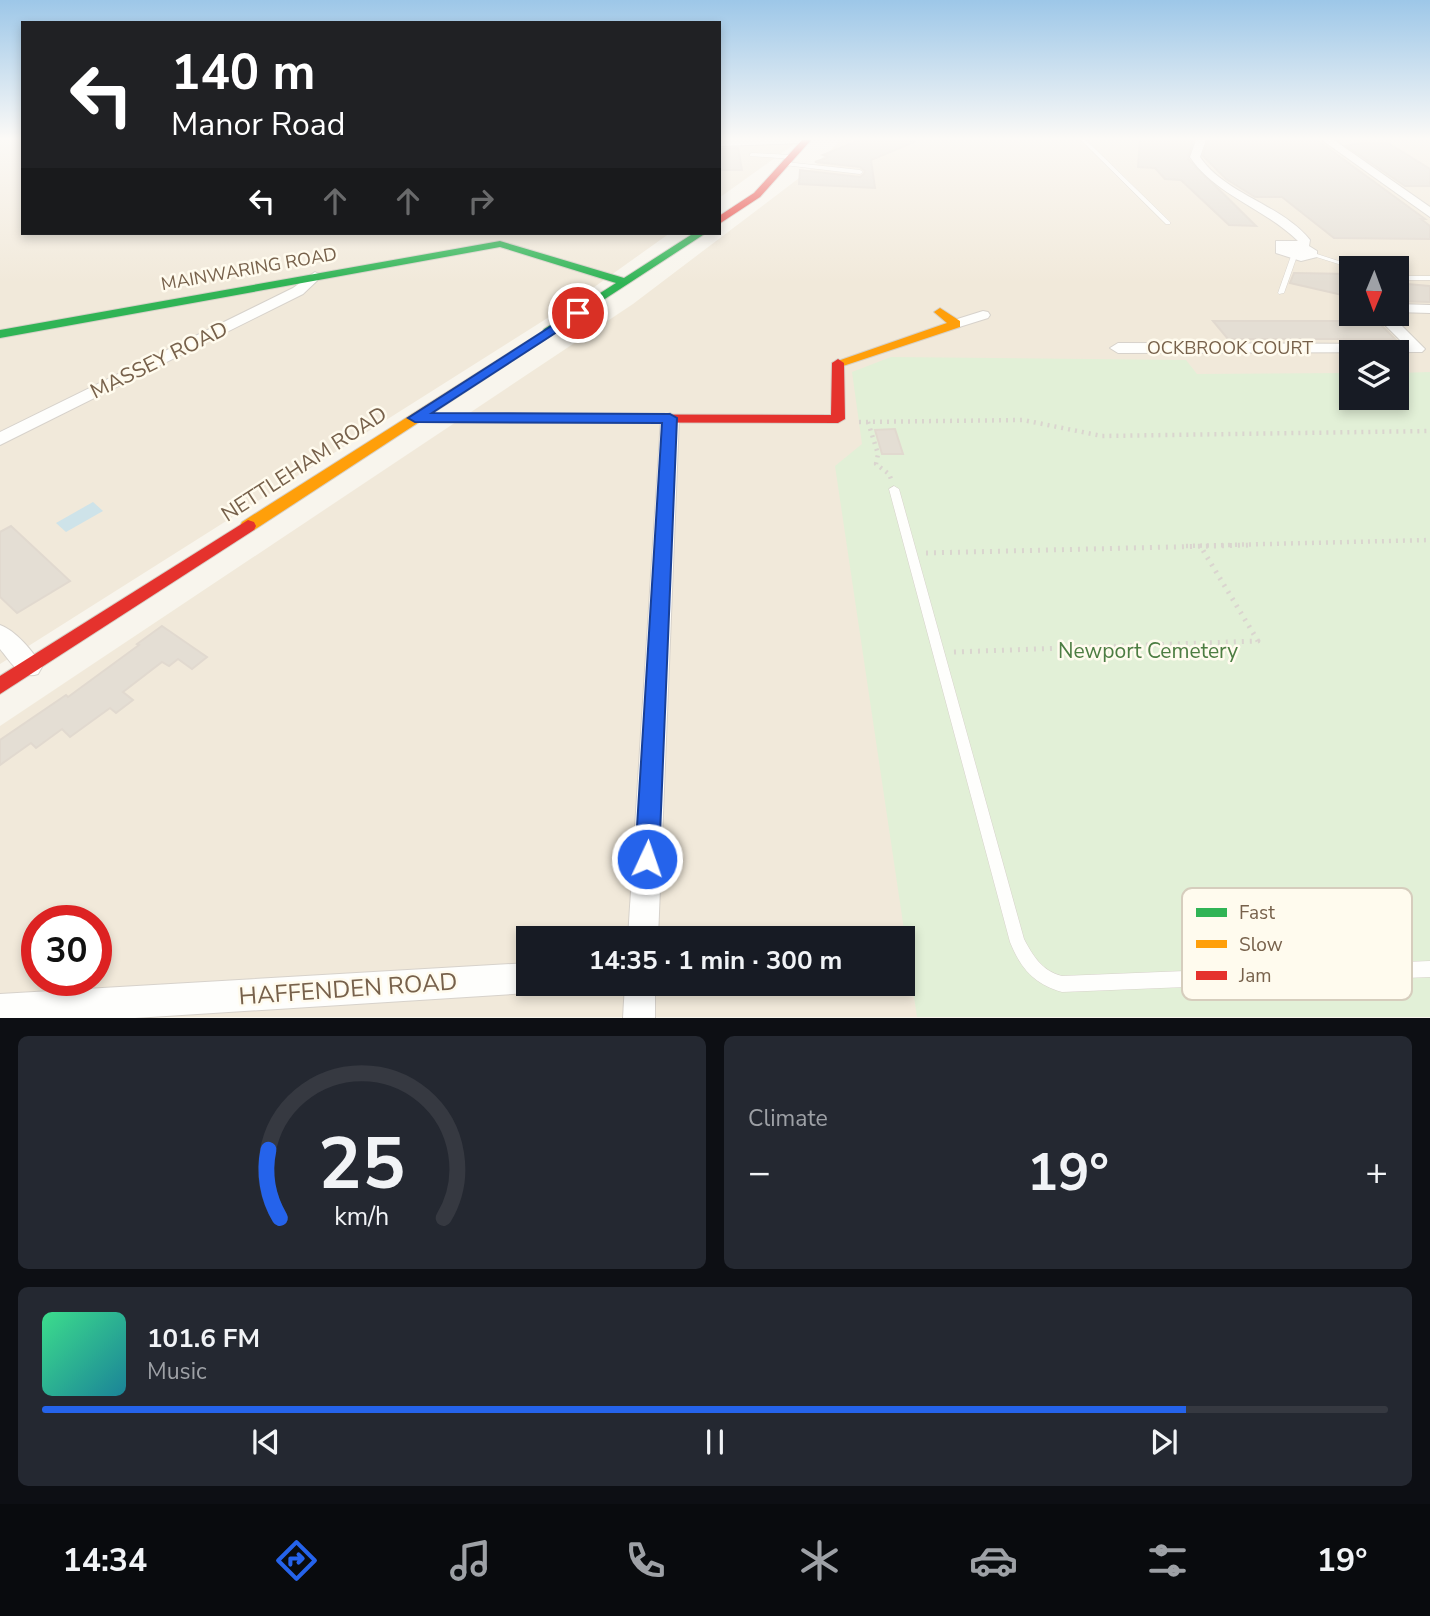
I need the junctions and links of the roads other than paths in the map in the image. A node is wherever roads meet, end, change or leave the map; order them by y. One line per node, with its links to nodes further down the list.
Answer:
1 (764, 188): 6 (street)
2 (1132, 188): 7 (lane)
3 (1229, 188): 9 (street)
4 (1394, 188): 5 (street)
5 (1430, 213)
6 (721, 220)
7 (1168, 223)
8 (698, 235): 14 (street, NETTLEHAM ROAD)
9 (1303, 252): 10 (lane); 15 (lane)
10 (1339, 263)
11 (315, 276): 14 (street, MAINWARING ROAD); 22 (street, MAINWARING ROAD); 26 (street, MASSEY ROAD)
12 (1409, 278): 13 (lane)
13 (1430, 278)
14 (625, 282): 24 (street, NETTLEHAM ROAD)
15 (1281, 293)
16 (1409, 308): 17 (street)
17 (1430, 309)
18 (940, 312): 20 (street)
19 (983, 315): 20 (street)
20 (956, 324): 25 (street)
21 (1393, 326): 23 (street, OCKBROOK COURT)
22 (0, 334)
23 (1118, 348)
24 (415, 418): 25 (street); 29 (street, NETTLEHAM ROAD)
25 (670, 418): 31 (street)
26 (0, 439)
27 (894, 489): 35 (lane)
28 (0, 634): 29 (street)
29 (30, 667): 30 (street, NETTLEHAM ROAD)
30 (0, 686)
31 (644, 926)
32 (1430, 970): 33 (lane)
33 (1412, 971)
34 (516, 979): 37 (street, HAFFENDEN ROAD)
35 (1182, 979)
36 (640, 996): 38 (street)
37 (0, 1010)
38 (639, 1017)

